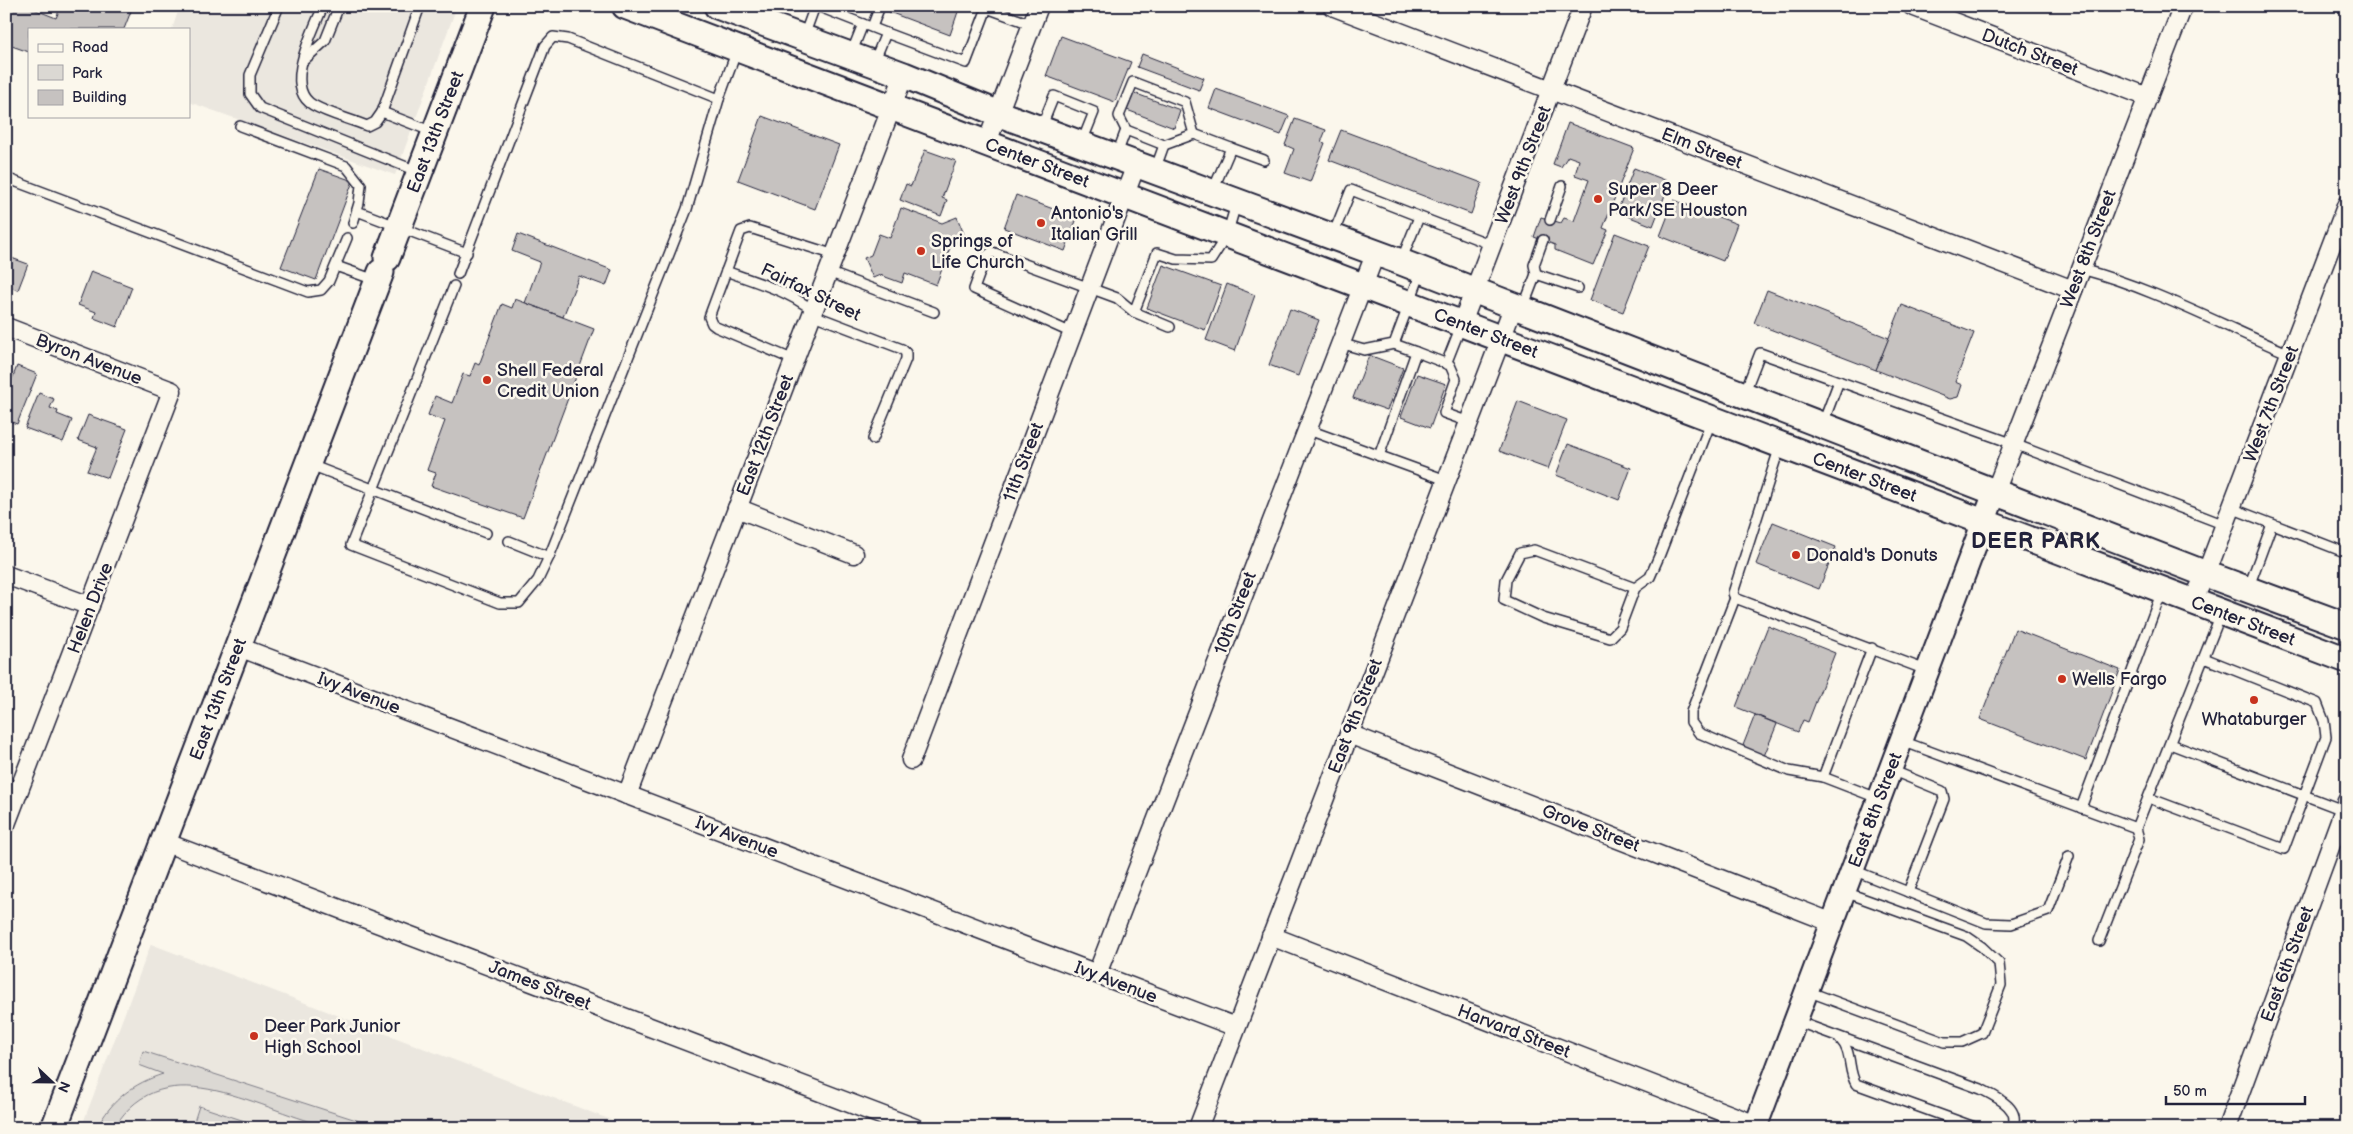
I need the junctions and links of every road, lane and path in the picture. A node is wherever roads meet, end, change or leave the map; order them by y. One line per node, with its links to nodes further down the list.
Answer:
1 (279, 6): 42 (lane)
2 (323, 6): 22 (lane)
3 (339, 6): 22 (lane)
4 (420, 6): 29 (lane)
5 (483, 6): 34 (main road, East 13th Street)
6 (625, 6): 20 (main road, Center Street)
7 (718, 6): 19 (main road, Center Street)
8 (816, 6): 17 (lane); 19 (lane)
9 (880, 6): 17 (lane)
10 (1039, 6): 16 (street)
11 (1332, 6): 25 (street, Elm Street)
12 (1583, 6): 25 (street, West 9th Street)
13 (1912, 6): 26 (street, Dutch Street)
14 (2183, 6): 26 (street, West 8th Street)
15 (987, 7): 16 (lane); 18 (lane)
16 (1033, 25): 30 (street)
17 (867, 26): 18 (lane); 21 (lane)
18 (886, 33): 23 (lane)
19 (803, 38): 21 (main road, Center Street)
20 (738, 50): 27 (lane); 28 (main road, Center Street)
21 (850, 56): 23 (main road, Center Street)
22 (301, 62): 29 (lane)
23 (873, 64): 24 (main road, Center Street)
24 (904, 76): 28 (street, East 12th Street); 30 (main road, Center Street)
25 (1552, 90): 58 (street, West 9th Street); 75 (street, Elm Street)
26 (2148, 97): 64 (street, West 8th Street)
27 (719, 99): 60 (lane); 116 (lane)
28 (891, 109): 37 (main road, Center Street); 61 (street, East 12th Street)
29 (382, 112): 34 (lane)
30 (997, 113): 32 (main road, Center Street); 37 (street)
31 (240, 126): 49 (lane)
32 (1041, 129): 36 (main road, Center Street); 36 (lane)
33 (1126, 130): 35 (lane); 38 (lane); 41 (lane)
34 (435, 132): 42 (main road, East 13th Street)
35 (1194, 134): 38 (lane); 39 (lane)
36 (1081, 144): 41 (main road, Center Street)
37 (986, 145): 46 (main road, Center Street)
38 (1164, 145): 41 (lane)
39 (1231, 148): 40 (lane); 45 (lane)
40 (1264, 160)
41 (1135, 164): 45 (main road, Center Street); 46 (street, 11th Street)
42 (420, 172): 53 (main road, East 13th Street)
43 (6, 178): 62 (lane)
44 (1562, 186): 51 (lane)
45 (1212, 193): 47 (main road, Center Street)
46 (1124, 197): 54 (main road, Center Street); 72 (street, 11th Street)
47 (1237, 202): 54 (lane); 55 (main road, Center Street)
48 (2347, 204): 89 (street, West 7th Street)
49 (357, 211): 52 (lane); 53 (lane)
50 (1419, 217): 55 (lane); 58 (lane); 63 (lane)
51 (1550, 220)
52 (353, 223)
53 (399, 226): 60 (lane); 65 (main road, East 13th Street)
54 (1227, 234): 70 (main road, Center Street); 80 (lane)
55 (1333, 236): 59 (main road, Center Street)
56 (347, 238): 62 (lane)
57 (1543, 240): 69 (lane)
58 (1492, 245): 74 (street, West 9th Street)
59 (1376, 252): 63 (main road, Center Street); 70 (street, 10th Street)
60 (467, 253): 68 (lane)
61 (835, 255): 66 (lane); 67 (street, East 12th Street)
62 (336, 266): 65 (lane)
63 (1412, 266): 74 (main road, Center Street); 76 (lane)
64 (2081, 269): 75 (street, West 8th Street); 89 (lane)
65 (382, 270): 103 (main road, East 13th Street)
66 (726, 271): 78 (lane, Fairfax Street); 90 (lane)
67 (828, 272): 78 (street, East 12th Street); 79 (lane)
68 (458, 274)
69 (1536, 274): 73 (lane); 77 (lane)
70 (1362, 285): 76 (main road, Center Street); 86 (street, 10th Street)
71 (454, 286): 105 (lane)
72 (1090, 287): 80 (lane); 84 (street, 11th Street); 84 (lane)
73 (1578, 288)
74 (1475, 290): 77 (main road, Center Street); 81 (street, West 9th Street)
75 (2073, 290): 100 (street, West 8th Street)
76 (1409, 303): 81 (main road, Center Street); 87 (lane)
77 (1519, 307): 85 (street, East 9th Street); 94 (main road, Center Street)
78 (813, 310): 90 (street, East 12th Street); 99 (lane, Fairfax Street)
79 (934, 312)
80 (1134, 312): 83 (lane)
81 (1462, 323): 85 (main road, Center Street); 91 (lane)
82 (6, 327): 93 (street, Byron Avenue)
83 (1170, 327)
84 (1072, 333): 135 (street, 11th Street)
85 (1502, 338): 95 (main road, Center Street); 96 (street, East 9th Street)
86 (1340, 343): 87 (lane); 98 (street, 10th Street)
87 (1394, 344): 88 (lane)
88 (1416, 352): 91 (lane); 102 (lane)
89 (2290, 354): 108 (street, West 7th Street)
90 (794, 360): 107 (street, East 12th Street)
91 (1446, 364): 96 (lane)
92 (1839, 382): 94 (lane); 97 (lane); 100 (lane)
93 (172, 391): 124 (street, Helen Drive)
94 (1744, 394): 97 (main road, Center Street)
95 (1712, 419): 101 (main road, Center Street); 119 (lane)
96 (1469, 422): 104 (street, East 9th Street)
97 (1823, 425): 106 (main road, Center Street)
98 (1306, 428): 102 (lane); 154 (street, 10th Street)
99 (873, 439)
100 (2014, 444): 106 (street, West 8th Street); 111 (lane)
101 (1780, 445): 109 (main road, Center Street); 122 (lane)
102 (1379, 456): 104 (lane)
103 (308, 464): 105 (lane); 127 (main road, East 13th Street)
104 (1446, 480): 132 (street, East 9th Street)
105 (373, 489): 112 (lane); 116 (lane)
106 (1996, 492): 109 (street, East 8th Street); 117 (main road, Center Street)
107 (737, 508): 115 (street); 138 (street, East 12th Street)
108 (2231, 508): 110 (lane); 111 (street, West 7th Street)
109 (1985, 522): 121 (main road, Center Street); 131 (street, East 8th Street)
110 (2272, 524): 114 (lane); 120 (lane)
111 (2225, 525): 117 (street, West 7th Street)
112 (486, 533)
113 (509, 541): 116 (lane)
114 (2347, 553)
115 (854, 554)
116 (549, 557)
117 (2206, 574): 120 (main road, Center Street); 123 (street, West 7th Street)
118 (6, 575): 124 (street)
119 (1635, 588): 119 (lane)
120 (2248, 589): 126 (main road, Center Street)
121 (2162, 591): 123 (main road, Center Street); 143 (lane)
122 (1735, 598): 128 (lane); 137 (lane)
123 (2192, 602): 125 (main road, Center Street)
124 (90, 606): 144 (street, Helen Drive)
125 (2221, 614): 129 (lane); 130 (main road, Center Street)
126 (2347, 626)
127 (239, 647): 138 (street, Ivy Avenue); 146 (main road, East 13th Street)
128 (1872, 648): 131 (lane); 137 (lane)
129 (2204, 658): 134 (lane); 139 (lane)
130 (2347, 660)
131 (1929, 671): 133 (street, East 8th Street)
132 (1349, 734): 151 (street, Grove Street); 152 (street, East 9th Street)
133 (1902, 741): 136 (street, East 8th Street); 143 (lane)
134 (2170, 744): 139 (lane); 140 (lane)
135 (912, 760)
136 (1891, 770): 141 (street, East 8th Street); 150 (lane)
137 (1824, 777): 141 (lane)
138 (627, 795): 154 (street, Ivy Avenue)
139 (2304, 795): 140 (lane); 142 (lane)
140 (2149, 798): 145 (lane)
141 (1880, 800): 148 (street, East 8th Street)
142 (2345, 805): 165 (street, East 6th Street)
143 (2081, 808): 145 (lane)
144 (6, 824)
145 (2136, 828): 153 (lane)
146 (164, 842): 160 (main road, East 13th Street); 161 (street, James Street)
147 (2069, 856): 150 (lane)
148 (1853, 870): 149 (street, East 8th Street); 150 (lane)
149 (1845, 892): 151 (street, East 8th Street); 155 (lane)
150 (1908, 892)
151 (1833, 923): 155 (street, East 8th Street)
152 (1271, 936): 157 (street, East 9th Street); 159 (street, Harvard Street)
153 (2099, 941)
154 (1097, 974): 157 (street, Ivy Avenue)
155 (1807, 991): 156 (street, East 8th Street)
156 (1796, 1021): 158 (lane); 159 (street, East 8th Street)
157 (1236, 1027): 162 (street, East 9th Street)
158 (1838, 1037): 163 (lane); 164 (lane)
159 (1756, 1126)
160 (54, 1128)
161 (915, 1128)
162 (1198, 1128)
163 (1977, 1128)
164 (2012, 1128)
165 (2226, 1128)

